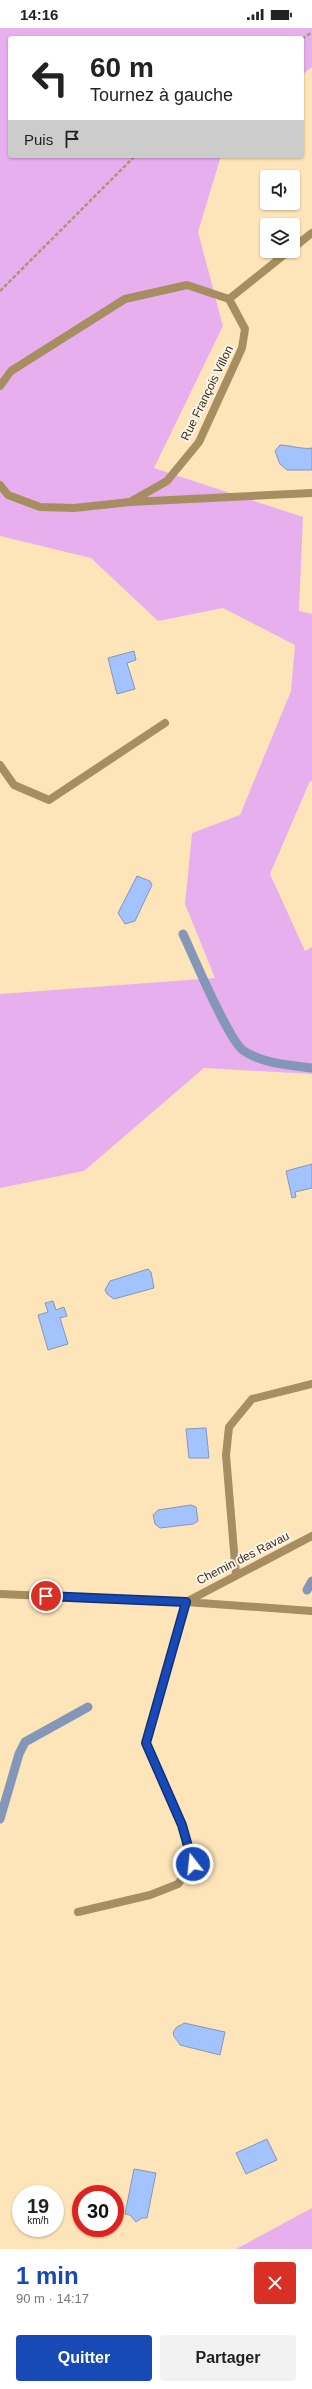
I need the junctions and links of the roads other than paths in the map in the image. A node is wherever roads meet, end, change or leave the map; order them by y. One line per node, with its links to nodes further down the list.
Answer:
1 (312, 233): 2 (street)
2 (300, 242)
3 (280, 258): 4 (street)
4 (229, 299): 5 (street); 8 (street, Rue François Villon)
5 (0, 386)
6 (0, 485): 8 (street, Rue François Villon)
7 (312, 493): 8 (street)
8 (130, 502)
9 (165, 724): 10 (street)
10 (0, 765)
11 (312, 1384): 13 (street)
12 (312, 1536): 13 (street, Chemin des Ravau)
13 (236, 1574): 15 (street, Chemin des Ravau)
14 (0, 1594): 15 (street)
15 (186, 1602): 16 (street); 17 (street)
16 (312, 1611)
17 (78, 1912)

